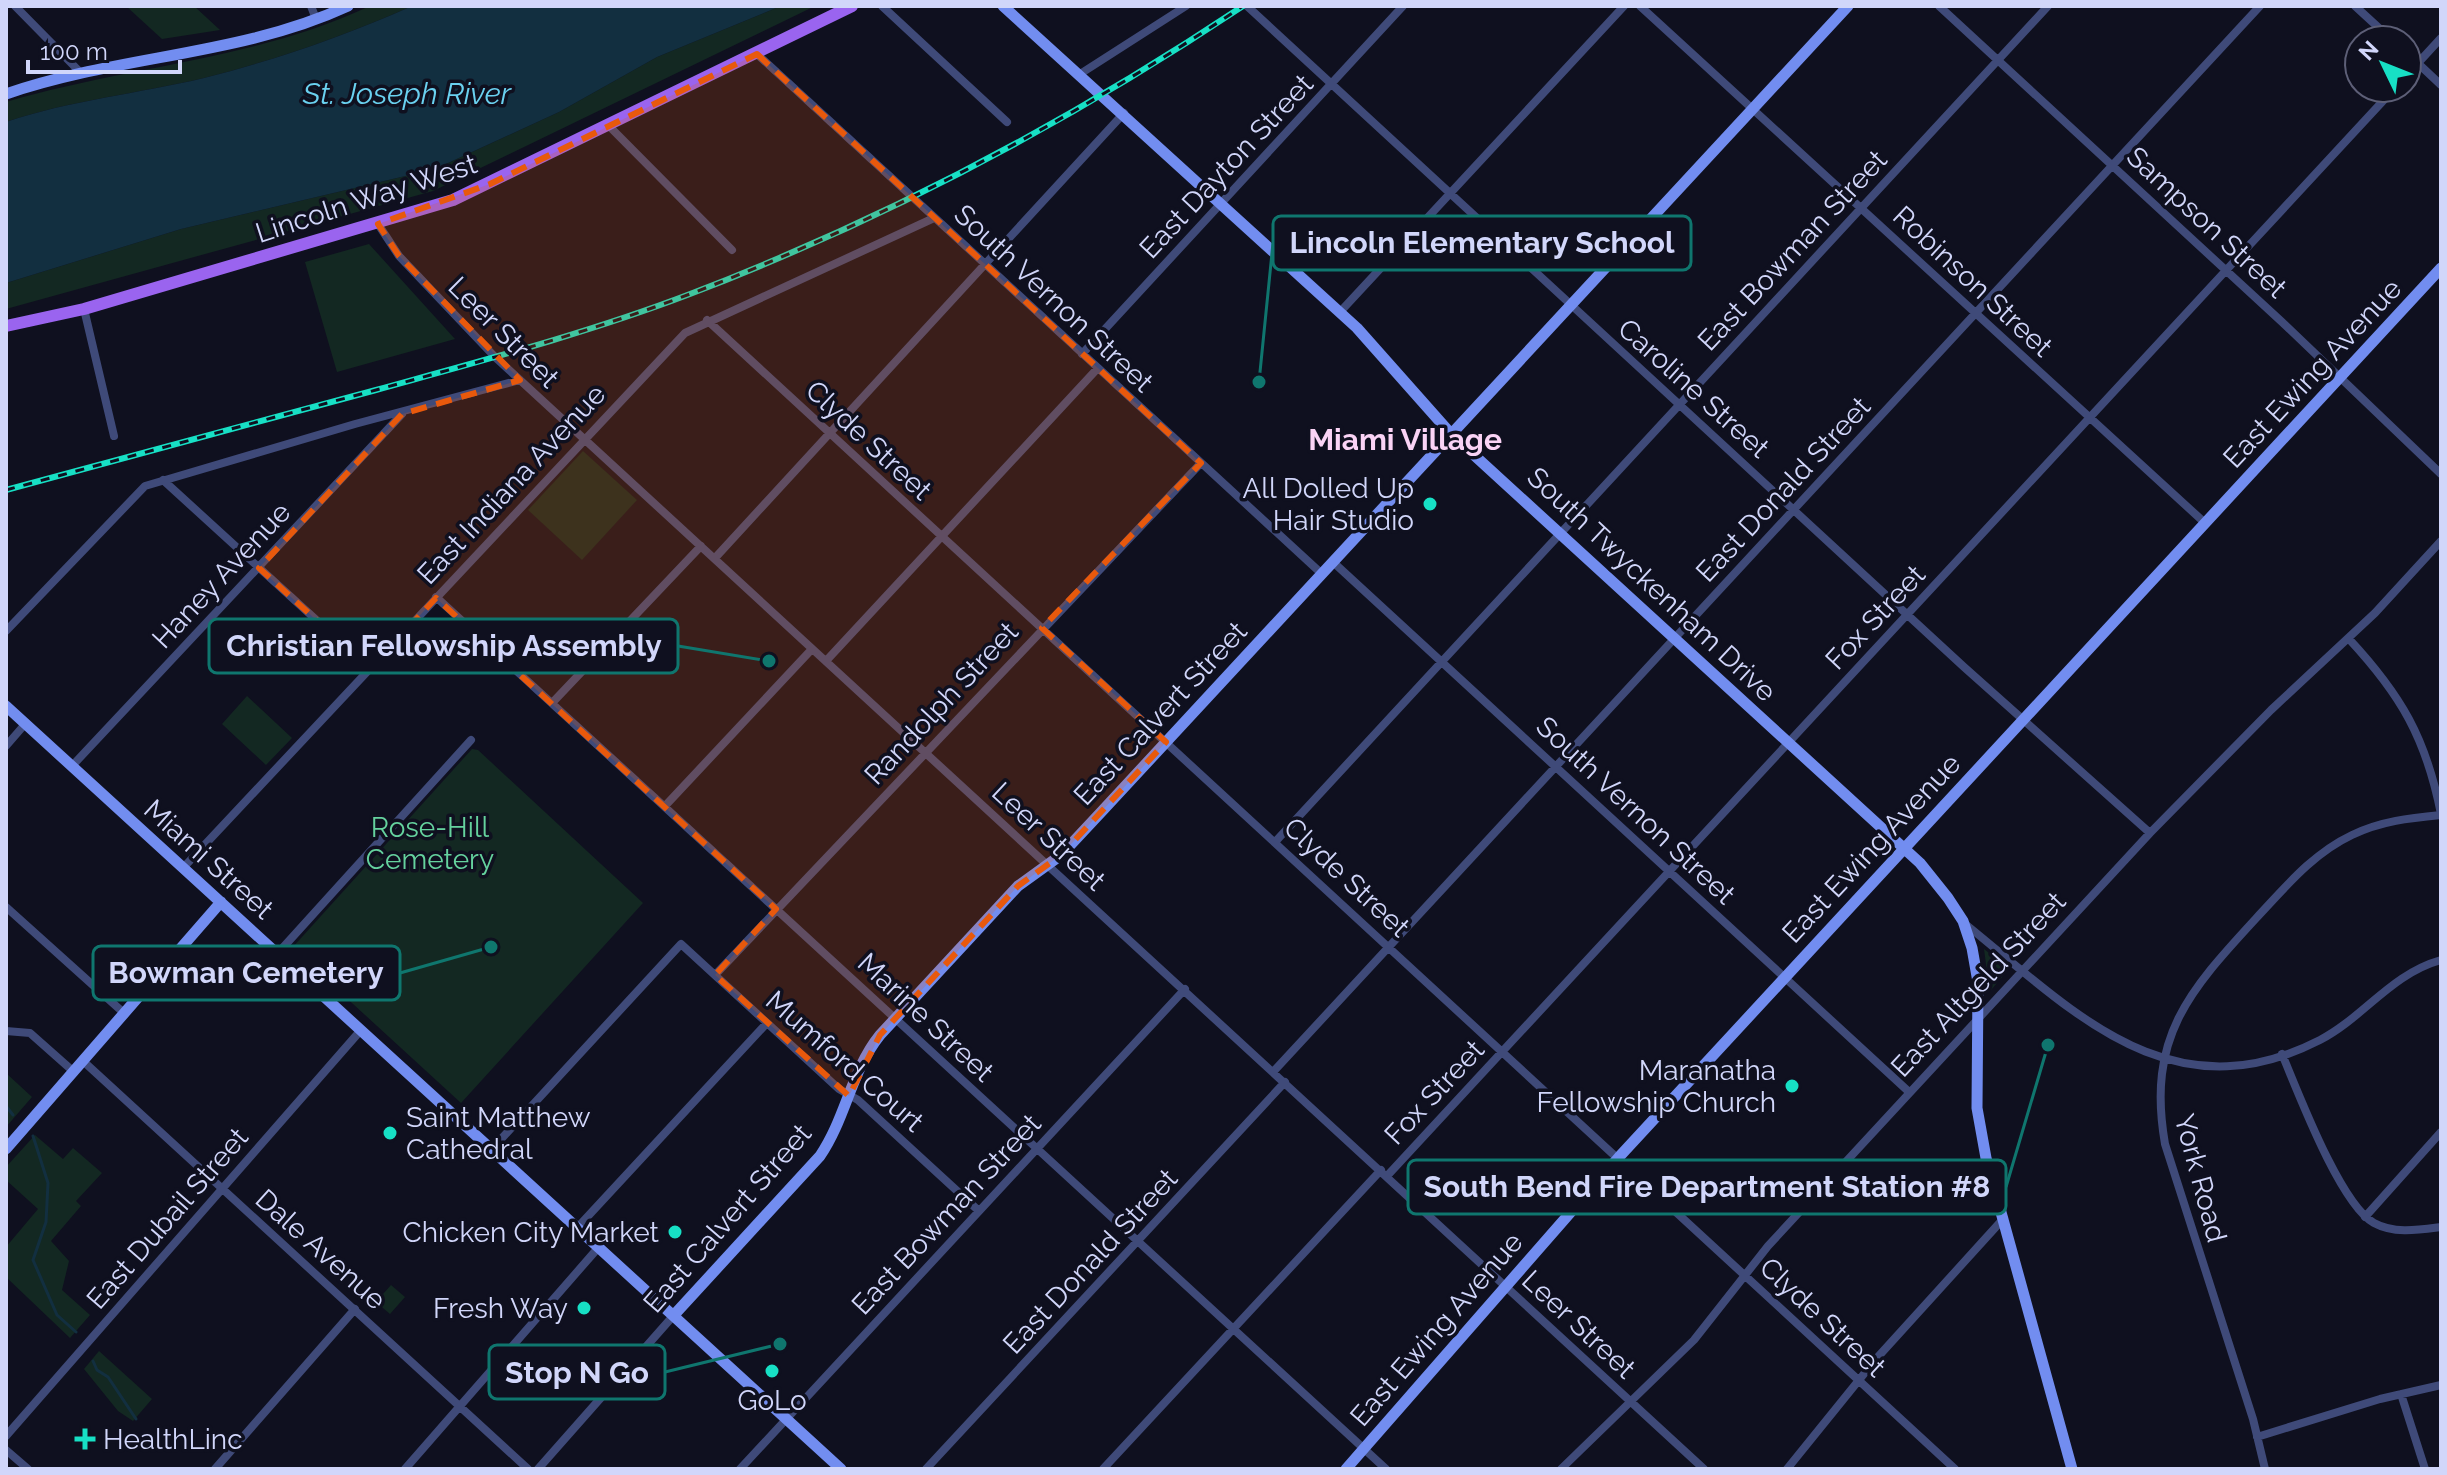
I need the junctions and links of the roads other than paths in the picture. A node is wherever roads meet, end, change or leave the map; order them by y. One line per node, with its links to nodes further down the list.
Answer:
1 (15, 6): 24 (street)
2 (311, 6): 17 (street)
3 (348, 6): 17 (street)
4 (852, 6): 20 (main road, Lincoln Way West)
5 (882, 6): 32 (street)
6 (1003, 6): 25 (street, South Twyckenham Drive)
7 (1186, 6): 25 (street)
8 (1247, 6): 26 (street, Caroline Street)
9 (1403, 6): 26 (street, East Dayton Street)
10 (1624, 6): 35 (street)
11 (1640, 6): 30 (street, Robinson Street)
12 (1848, 6): 30 (street, East Calvert Street)
13 (1939, 6): 22 (street, Sampson Street)
14 (2048, 6): 22 (street, East Bowman Street)
15 (2260, 6): 34 (street, East Donald Street)
16 (2355, 6): 18 (street)
17 (316, 19): 24 (street)
18 (2375, 24)
19 (2441, 38): 21 (street)
20 (757, 54): 33 (main road, Lincoln Way West); 38 (street, South Vernon Street)
21 (2423, 58)
22 (1998, 60): 34 (street, Sampson Street); 37 (street, East Bowman Street)
23 (2423, 68): 27 (street)
24 (79, 71): 28 (street)
25 (1080, 74): 31 (street, South Twyckenham Drive)
26 (1331, 84): 35 (street, Caroline Street); 36 (street, East Dayton Street)
27 (2441, 85)
28 (6, 94)
29 (2380, 104): 43 (street, Fox Street)
30 (1752, 109): 37 (street, Robinson Street); 44 (street, East Calvert Street)
31 (1124, 113): 36 (street, South Twyckenham Drive); 41 (street)
32 (1007, 122)
33 (609, 126): 39 (main road, Lincoln Way West); 40 (street)
34 (2112, 165): 43 (street, Sampson Street); 47 (street, East Donald Street)
35 (1450, 194): 44 (street, Caroline Street); 46 (street)
36 (1221, 203): 46 (street, South Twyckenham Drive); 50 (street, East Dayton Street)
37 (1861, 208): 47 (street, Robinson Street); 54 (street, East Bowman Street)
38 (934, 218): 41 (street, South Vernon Street); 48 (street, East Indiana Avenue)
39 (378, 224): 45 (main road, Lincoln Way West); 53 (street, Leer Street)
40 (732, 250)
41 (986, 265): 50 (street, South Vernon Street); 57 (street)
42 (2441, 268): 52 (street, East Ewing Avenue)
43 (2227, 271): 52 (street, Sampson Street); 56 (street, Fox Street)
44 (1571, 305): 54 (street, Caroline Street); 58 (street, East Calvert Street)
45 (84, 309): 49 (main road, Lincoln Way West); 59 (street)
46 (1340, 312): 58 (street, South Twyckenham Drive)
47 (1976, 313): 56 (street, Robinson Street); 64 (street, East Donald Street)
48 (707, 320): 57 (street, Clyde Street); 60 (street, East Indiana Avenue)
49 (6, 326)
50 (1082, 354): 51 (street, South Vernon Street)
51 (1097, 369): 61 (street, South Vernon Street); 67 (street)
52 (2341, 377): 62 (street, Sampson Street); 65 (street, East Ewing Avenue)
53 (520, 380): 55 (street); 60 (street, Leer Street)
54 (1680, 405): 64 (street, Caroline Street); 66 (street, East Bowman Street)
55 (402, 414): 63 (street); 72 (street, Haney Avenue)
56 (2090, 417): 65 (street, Robinson Street); 75 (street, Fox Street)
57 (830, 433): 67 (street, Clyde Street); 70 (street)
58 (1451, 434): 66 (street, South Twyckenham Drive); 71 (street, East Calvert Street)
59 (114, 436)
60 (584, 441): 69 (street, Leer Street); 74 (street, East Indiana Avenue)
61 (1201, 463): 73 (street, South Vernon Street); 76 (street, Randolph Street)
62 (2441, 474)
63 (163, 480): 72 (street); 77 (street)
64 (1794, 509): 75 (street, Caroline Street); 78 (street, East Donald Street)
65 (2205, 523): 86 (street, East Ewing Avenue)
66 (1561, 534): 78 (street, South Twyckenham Drive); 82 (street, East Bowman Street)
67 (942, 536): 76 (street, Clyde Street); 81 (street)
68 (2441, 541): 79 (street, East Altgeld Street)
69 (701, 546): 70 (street, Leer Street); 84 (street)
70 (715, 558): 80 (street, Leer Street)
71 (1333, 562): 73 (street, East Calvert Street); 82 (street, South Vernon Street)
72 (259, 568): 83 (street); 93 (street, Haney Avenue)
73 (1322, 574): 89 (street, East Calvert Street)
74 (436, 597): 83 (street, East Indiana Avenue); 84 (street, Marine Street)
75 (1907, 615): 86 (street, Caroline Street); 90 (street, Fox Street)
76 (1042, 628): 89 (street, Clyde Street); 92 (street, Randolph Street)
77 (6, 631)
78 (1674, 638): 90 (street, South Twyckenham Drive); 94 (street, East Donald Street)
79 (2349, 639): 96 (street); 97 (street, East Altgeld Street)
80 (812, 649): 81 (street, Leer Street); 95 (street)
81 (826, 661): 92 (street, Leer Street)
82 (1442, 662): 94 (street, South Vernon Street); 98 (street, East Bowman Street)
83 (370, 669): 101 (street, East Indiana Avenue)
84 (553, 702): 95 (street, Marine Street)
85 (6, 706): 87 (street, Miami Street)
86 (2024, 719): 97 (street, Caroline Street); 99 (street, East Ewing Avenue)
87 (26, 723): 91 (street); 93 (street, Miami Street)
88 (471, 740): 108 (street)
89 (1166, 742): 98 (street, Clyde Street); 100 (street, East Calvert Street)
90 (1788, 742): 99 (street, South Twyckenham Drive); 102 (street, Fox Street)
91 (6, 746)
92 (925, 752): 100 (street, Leer Street); 105 (street, Randolph Street)
93 (72, 766): 101 (street, Miami Street)
94 (1556, 766): 102 (street, South Vernon Street); 107 (street, East Donald Street)
95 (665, 806): 105 (street, Marine Street)
96 (2441, 814): 122 (street, York Road)
97 (2150, 833): 110 (street, East Altgeld Street)
98 (1276, 841): 107 (street, Clyde Street)
99 (1903, 847): 106 (street, South Twyckenham Drive); 112 (street, East Ewing Avenue)
100 (1048, 864): 113 (street, Leer Street); 116 (street, East Calvert Street)
101 (183, 868): 103 (street, Miami Street)
102 (1669, 871): 112 (street, South Vernon Street); 120 (street, Fox Street)
103 (221, 902): 108 (street, Miami Street); 114 (street)
104 (6, 907): 114 (street)
105 (776, 909): 111 (street, Randolph Street); 116 (street, Marine Street)
106 (1963, 921): 110 (street, South Twyckenham Drive); 115 (street)
107 (1389, 946): 120 (street, Clyde Street); 125 (street, East Donald Street)
108 (278, 953): 118 (street, Miami Street)
109 (2441, 960): 121 (street)
110 (2022, 968): 115 (street, East Altgeld Street); 122 (street)
111 (715, 975): 117 (street, Mumford Court); 132 (street, Mumford Court)
112 (1785, 977): 127 (street, South Vernon Street); 133 (street, East Ewing Avenue)
113 (1185, 989): 125 (street, Leer Street); 130 (street, East Bowman Street)
114 (125, 1014): 123 (street)
115 (1979, 1015): 127 (street, East Altgeld Street); 138 (street)
116 (895, 1019): 128 (street, East Calvert Street); 130 (street, Marine Street)
117 (767, 1023): 128 (street, Mumford Court); 140 (street)
118 (361, 1030): 132 (street, Miami Street); 135 (street, East Dubail Street)
119 (6, 1031): 124 (street)
120 (1503, 1051): 133 (street, Clyde Street); 134 (street, Fox Street)
121 (2282, 1054): 122 (street); 137 (street)
122 (2163, 1058): 155 (street, York Road)
123 (83, 1061): 124 (street); 135 (street, Dale Avenue)
124 (74, 1072): 131 (street)
125 (1273, 1072): 126 (street, Leer Street)
126 (1285, 1082): 134 (street, Leer Street); 141 (street, East Donald Street)
127 (1908, 1091): 143 (street, East Altgeld Street)
128 (849, 1096): 136 (street, Mumford Court); 146 (street, East Calvert Street)
129 (2441, 1132): 137 (street)
130 (1037, 1148): 136 (street, East Bowman Street); 141 (street, Marine Street)
131 (6, 1149)
132 (491, 1150): 140 (street, Miami Street)
133 (1619, 1157): 143 (street, Clyde Street); 144 (street, East Ewing Avenue)
134 (1384, 1173): 144 (street, Leer Street); 147 (street, Fox Street)
135 (222, 1189): 145 (street, Dale Avenue); 154 (street, East Dubail Street)
136 (979, 1211): 153 (street, East Bowman Street)
137 (2365, 1217): 139 (street)
138 (2004, 1218): 148 (street); 173 (street)
139 (2441, 1227)
140 (577, 1228): 142 (street, Miami Street)
141 (1139, 1241): 147 (street, Marine Street); 165 (street, East Donald Street)
142 (598, 1248): 146 (street, Miami Street); 152 (street)
143 (1746, 1274): 148 (street, Clyde Street); 151 (street, East Altgeld Street)
144 (1506, 1286): 151 (street, Leer Street); 156 (street, East Ewing Avenue)
145 (355, 1309): 152 (street, Dale Avenue); 159 (street)
146 (674, 1315): 153 (street, Miami Street); 162 (street, East Calvert Street)
147 (1233, 1329): 156 (street, Marine Street); 166 (street, Fox Street)
148 (1859, 1380): 171 (street); 172 (street, Clyde Street)
149 (2441, 1385): 150 (street)
150 (2401, 1394): 155 (street); 175 (street)
151 (1631, 1401): 169 (street, East Altgeld Street); 170 (street, Leer Street)
152 (459, 1406): 160 (street); 161 (street, Dale Avenue)
153 (785, 1418): 163 (street, East Bowman Street); 164 (street, Miami Street)
154 (6, 1436)
155 (2257, 1437): 174 (street, York Road)
156 (1364, 1449): 167 (street, East Ewing Avenue); 168 (street, Marine Street)
157 (6, 1450): 158 (street)
158 (28, 1469)
159 (215, 1469)
160 (405, 1469)
161 (528, 1469)
162 (538, 1469)
163 (740, 1469)
164 (841, 1469)
165 (926, 1469)
166 (1103, 1469)
167 (1346, 1469)
168 (1386, 1469)
169 (1561, 1469)
170 (1704, 1469)
171 (1787, 1469)
172 (1955, 1469)
173 (2072, 1469)
174 (2265, 1469)
175 (2425, 1469)

